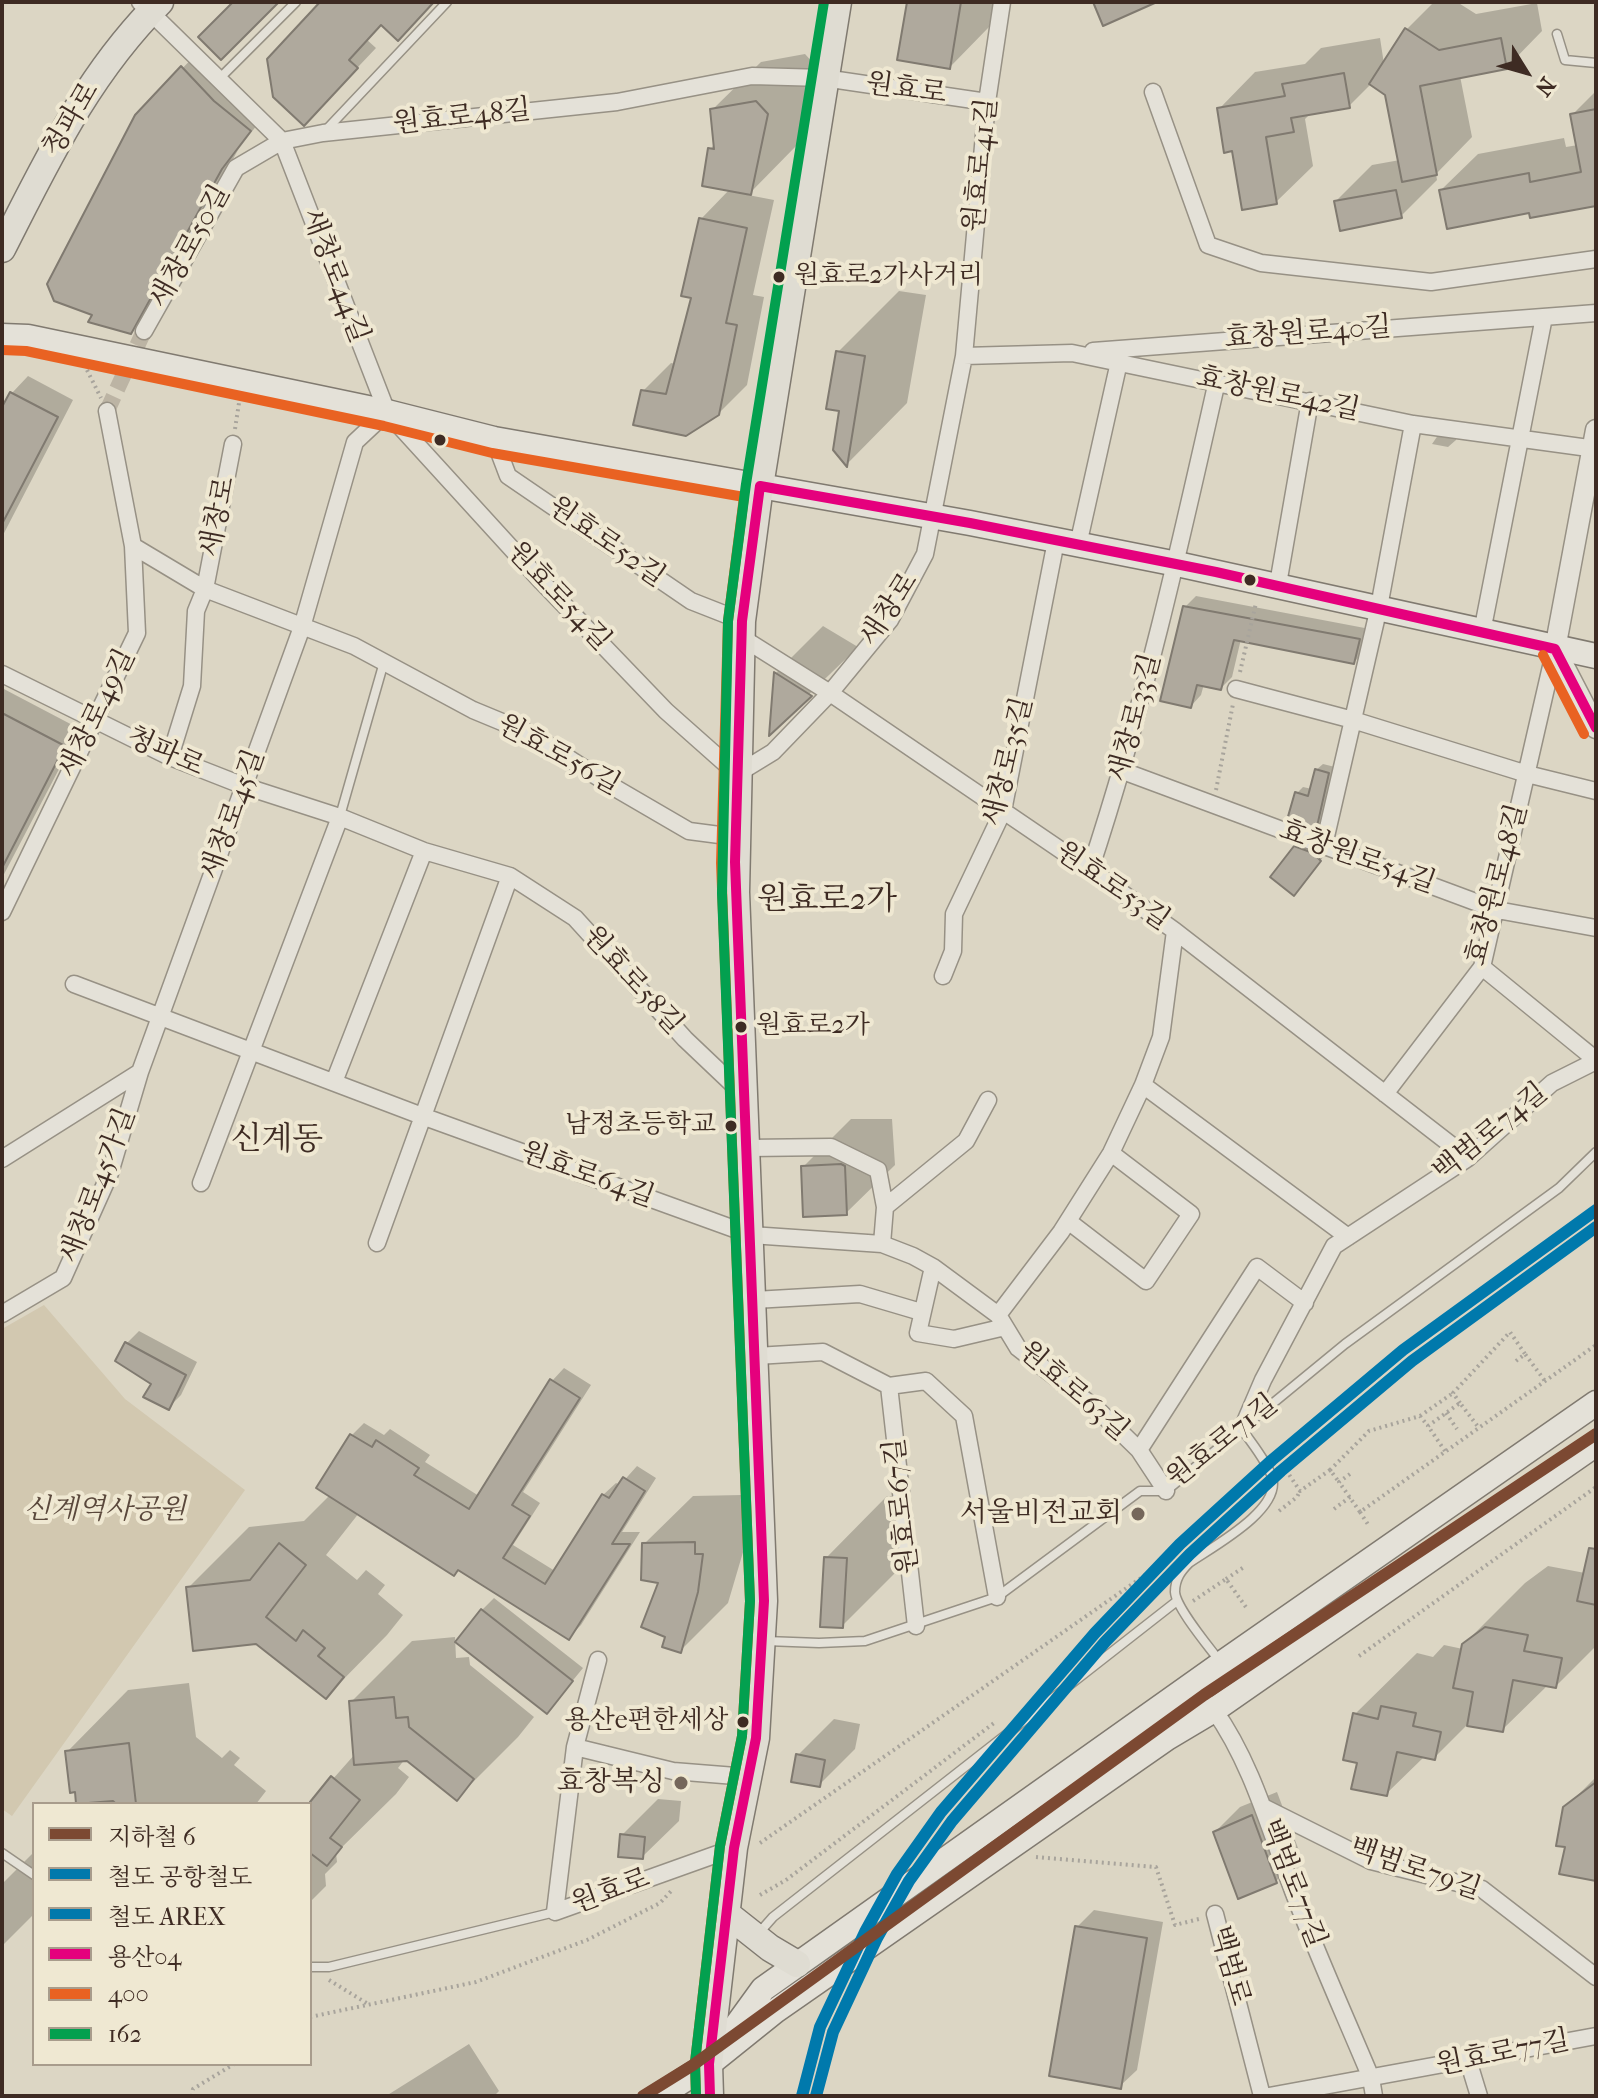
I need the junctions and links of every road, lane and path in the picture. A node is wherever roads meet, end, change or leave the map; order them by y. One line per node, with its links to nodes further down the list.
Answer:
1 (296, 2): 9 (lane)
2 (447, 2): 12 (lane)
3 (838, 2): 8 (main road, 원효로)
4 (1002, 2): 11 (street, 원효로41길)
5 (150, 6): 9 (street); 14 (main road, 청파로)
6 (1557, 34): 7 (lane)
7 (1596, 63)
8 (824, 78): 11 (street, 원효로); 12 (street, 원효로48길); 34 (main road, 원효로)
9 (219, 79): 13 (street)
10 (1153, 92): 15 (street)
11 (987, 102): 22 (street, 원효로41길)
12 (323, 133): 13 (street, 원효로48길)
13 (282, 141): 18 (street, 새창로50길); 28 (street, 새창로44길)
14 (2, 249)
15 (1596, 259)
16 (1596, 313): 17 (street, 효창원로40길)
17 (1544, 317): 21 (street, 효창원로40길); 30 (street)
18 (144, 331)
19 (2, 336): 20 (main road)
20 (75, 347): 25 (main road); 27 (path)
21 (1072, 353): 22 (street, 효창원로42길); 23 (street, 효창원로42길)
22 (964, 356): 35 (street, 원효로41길)
23 (1119, 362): 24 (street, 효창원로42길); 36 (street)
24 (1217, 381): 26 (street, 효창원로42길); 38 (street)
25 (242, 382): 28 (main road); 33 (path)
26 (1310, 401): 29 (street, 효창원로42길); 39 (street)
27 (107, 411): 37 (street, 새창로49길)
28 (387, 412): 31 (main road); 42 (street, 새창로45길); 56 (street, 원효로54길)
29 (1413, 424): 30 (street, 효창원로42길); 41 (street)
30 (1520, 438): 32 (street, 효창원로42길); 44 (street)
31 (494, 439): 34 (main road); 43 (street, 원효로52길)
32 (1595, 443): 45 (street)
33 (233, 444): 40 (street, 새창로)
34 (760, 486): 35 (main road); 43 (main road, 원효로)
35 (933, 518): 36 (main road); 50 (street, 새창로)
36 (1067, 543): 38 (main road); 60 (street, 새창로35길)
37 (133, 546): 40 (street, 원효로56길); 52 (street, 새창로49길)
38 (1177, 564): 39 (main road); 55 (street, 새창로33길)
39 (1278, 584): 41 (main road)
40 (205, 589): 42 (street, 원효로56길); 54 (street)
41 (1379, 607): 44 (main road); 51 (street)
42 (302, 627): 47 (street, 원효로56길); 58 (street, 새창로45길)
43 (741, 629): 50 (street, 원효로53길); 56 (main road, 원효로)
44 (1482, 632): 45 (main road)
45 (1555, 649): 46 (main road); 53 (street); 57 (street, 효창원로48길)
46 (1596, 656)
47 (384, 662): 61 (lane); 62 (street, 원효로56길)
48 (2, 674): 52 (street, 청파로)
49 (1236, 689): 51 (street)
50 (830, 693): 56 (street); 60 (street, 원효로53길)
51 (1353, 720): 57 (street); 63 (street)
52 (95, 721): 54 (street, 청파로); 68 (street, 새창로49길)
53 (1596, 728)
54 (170, 757): 58 (street, 청파로)
55 (1123, 771): 63 (street, 효창원로54길); 65 (street, 새창로33길)
56 (737, 774): 62 (main road, 원효로)
57 (1527, 774): 59 (street); 67 (street, 효창원로48길)
58 (244, 786): 61 (street, 원효로58길); 74 (street, 새창로45길)
59 (1596, 791)
60 (1003, 811): 65 (street, 원효로53길); 72 (street, 새창로35길)
61 (340, 817): 64 (street, 원효로58길); 75 (street)
62 (735, 837): 81 (main road, 원효로)
63 (1324, 845): 67 (street, 효창원로54길)
64 (424, 851): 66 (street, 원효로58길); 78 (street)
65 (1090, 870): 70 (street, 원효로53길)
66 (510, 876): 81 (street, 원효로58길); 83 (street)
67 (1497, 910): 69 (street, 효창원로54길); 71 (street, 효창원로48길)
68 (2, 912)
69 (1596, 928)
70 (1175, 931): 79 (street); 80 (street, 원효로53길)
71 (1482, 967): 76 (street, 백범로74길); 80 (street, 효창원로48길)
72 (943, 976)
73 (74, 984): 74 (street, 원효로64길)
74 (162, 1018): 75 (street, 원효로64길); 77 (street, 새창로45길)
75 (249, 1051): 78 (street, 원효로64길); 89 (street)
76 (1596, 1060): 87 (street, 백범로74길)
77 (140, 1072): 88 (street); 100 (street, 새창로45가길)
78 (334, 1082): 83 (street, 원효로64길)
79 (1143, 1085): 86 (street); 93 (street)
80 (1385, 1094): 87 (street, 원효로53길)
81 (745, 1096): 84 (main road, 원효로)
82 (988, 1100): 90 (street)
83 (422, 1116): 92 (street, 원효로64길); 94 (street)
84 (748, 1148): 90 (street); 92 (main road, 원효로)
85 (1596, 1152): 115 (lane, 원효로71길)
86 (1111, 1153): 91 (street); 91 (street)
87 (1468, 1158): 93 (street, 백범로74길)
88 (2, 1159)
89 (201, 1183)
90 (885, 1207): 95 (street)
91 (1068, 1221): 101 (street)
92 (751, 1235): 95 (street, 원효로63길); 97 (main road, 원효로)
93 (1348, 1237): 98 (street, 백범로74길)
94 (377, 1243)
95 (882, 1244): 96 (street, 원효로63길)
96 (933, 1267): 99 (street); 101 (street, 원효로63길)
97 (754, 1300): 99 (street); 104 (main road, 원효로)
98 (1305, 1303): 115 (street, 백범로74길); 118 (street)
99 (921, 1312): 101 (street)
100 (2, 1314)
101 (1002, 1321): 118 (street, 원효로63길)
102 (1596, 1345): 106 (path)
103 (1525, 1354): 105 (path); 106 (path); 108 (path)
104 (756, 1356): 107 (street); 138 (main road, 원효로)
105 (1516, 1361)
106 (1545, 1381): 114 (path)
107 (889, 1386): 133 (street); 137 (street, 원효로67길)
108 (1453, 1393): 109 (path); 112 (path)
109 (1460, 1403): 111 (path); 114 (path)
110 (1596, 1403): 139 (main road)
111 (1446, 1413): 113 (path); 116 (path)
112 (1420, 1416): 113 (path); 121 (path)
113 (1428, 1426): 119 (path)
114 (1479, 1428): 119 (path)
115 (1242, 1429): 125 (lane, 원효로71길); 130 (lane)
116 (1457, 1429)
117 (1596, 1444): 144 (main road)
118 (1139, 1450): 125 (street, 원효로63길)
119 (1445, 1451): 128 (path)
120 (1283, 1466): 121 (path)
121 (1330, 1470): 123 (path)
122 (1350, 1474): 123 (path)
123 (1339, 1482): 126 (path)
124 (1596, 1487): 140 (path)
125 (1166, 1491): 133 (lane, 원효로71길)
126 (1350, 1497): 127 (path); 128 (path)
127 (1334, 1509)
128 (1360, 1512): 129 (path)
129 (1369, 1526)
130 (1189, 1563): 134 (lane); 149 (path)
131 (1244, 1567): 132 (path)
132 (1226, 1579): 135 (path); 136 (path)
133 (997, 1597): 137 (lane, 원효로71길)
134 (1177, 1601): 142 (lane); 159 (lane)
135 (1193, 1601)
136 (1248, 1610)
137 (916, 1626): 138 (lane, 원효로71길)
138 (762, 1640): 147 (main road, 원효로)
139 (1253, 1642): 142 (main road); 144 (main road)
140 (1359, 1656)
141 (598, 1660): 146 (street, 원효로)
142 (1221, 1664): 143 (main road)
143 (1183, 1693): 144 (street); 160 (main road)
144 (1214, 1710): 148 (street, 백범로77길); 162 (main road)
145 (999, 1720): 155 (path)
146 (575, 1747): 147 (street); 156 (street, 원효로)
147 (748, 1777): 150 (main road, 원효로)
148 (1263, 1807): 164 (street, 백범로79길); 171 (street, 백범로77길)
149 (760, 1843)
150 (734, 1848): 153 (street, 원효로); 157 (main road, 원효로)
151 (2, 1853): 154 (lane)
152 (1034, 1857): 158 (path, 백범로)
153 (699, 1861): 156 (street, 원효로); 165 (path)
154 (32, 1874)
155 (760, 1895)
156 (555, 1912): 161 (lane)
157 (727, 1914): 159 (main road); 169 (main road, 원효로)
158 (1215, 1914): 175 (street, 백범로)
159 (756, 1937): 160 (main road)
160 (806, 1958): 162 (main road); 169 (main road)
161 (312, 1967)
162 (830, 1973): 169 (main road)
163 (322, 1975): 165 (path)
164 (1596, 1977)
165 (368, 2004): 166 (path)
166 (312, 2017)
167 (1596, 2036): 168 (street, 원효로77길)
168 (1468, 2060): 171 (street, 원효로77길); 178 (street)
169 (709, 2064): 173 (main road); 174 (main road, 원효로)
170 (231, 2066): 172 (path)
171 (1371, 2078): 176 (street, 원효로77길); 177 (street, 백범로77길)
172 (192, 2096)
173 (659, 2096)
174 (710, 2096)
175 (1262, 2096)
176 (1269, 2096)
177 (1374, 2096)
178 (1479, 2096)

